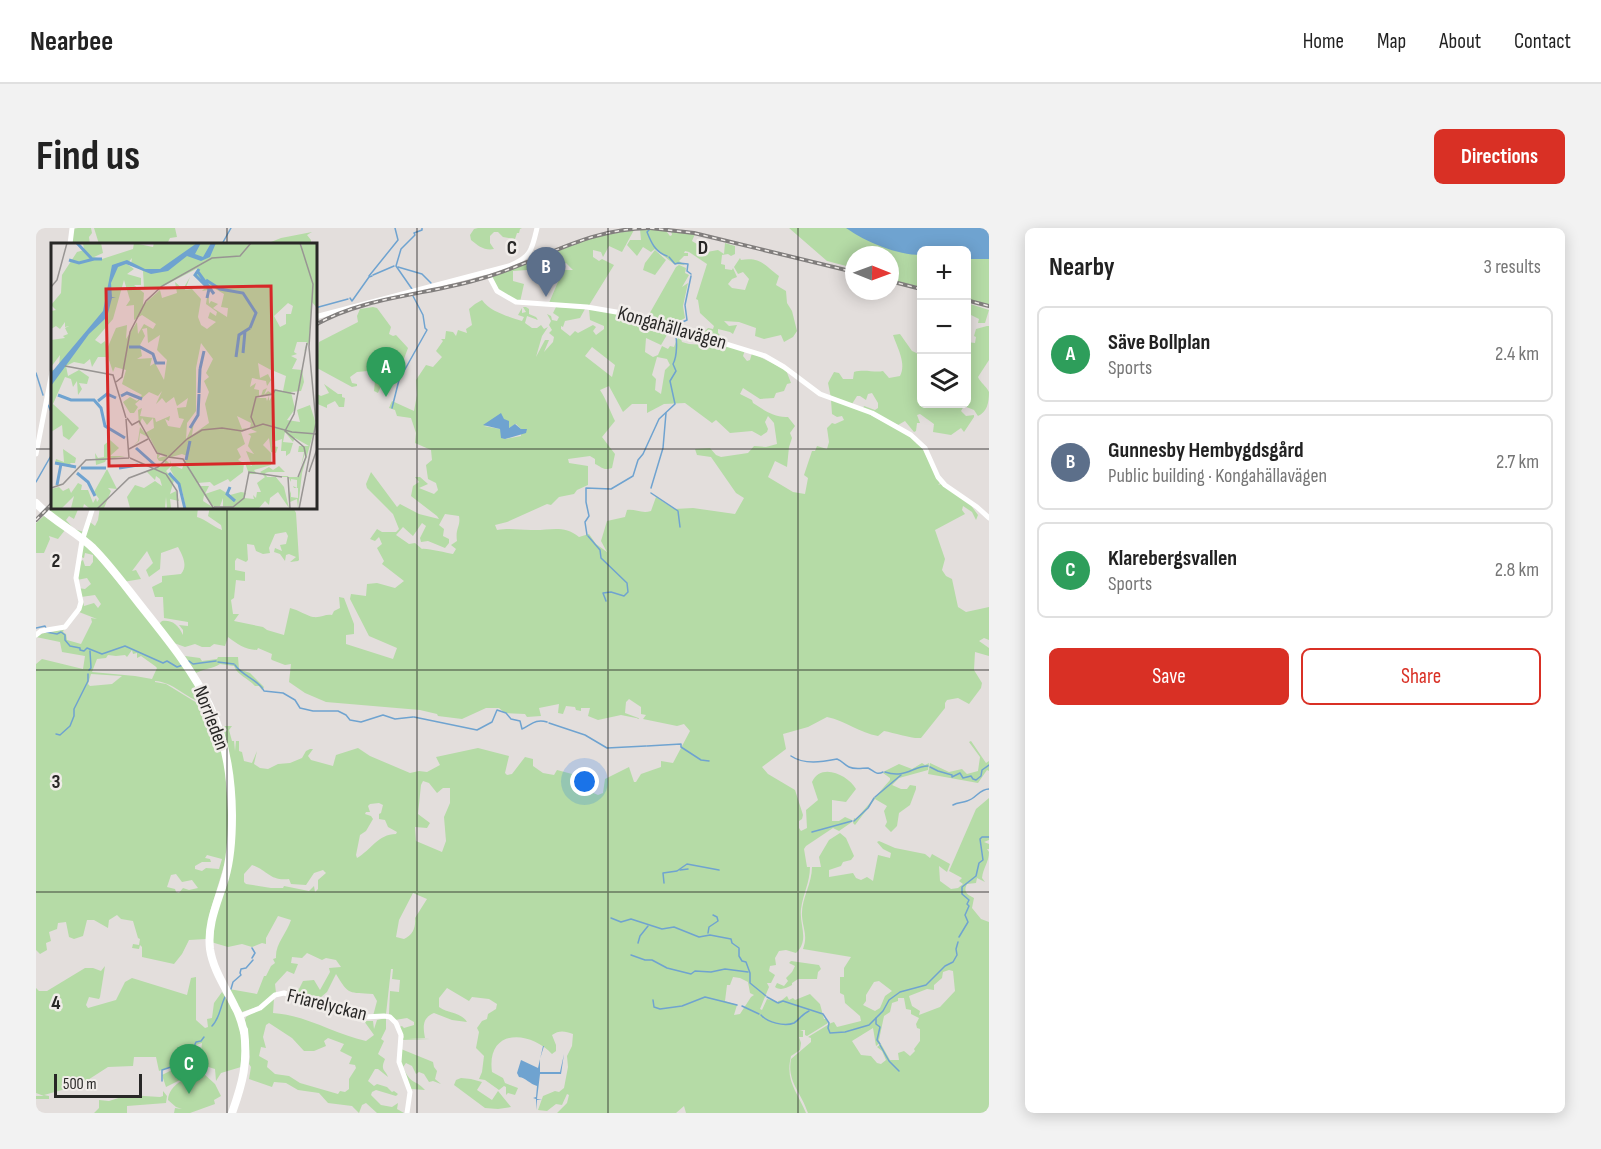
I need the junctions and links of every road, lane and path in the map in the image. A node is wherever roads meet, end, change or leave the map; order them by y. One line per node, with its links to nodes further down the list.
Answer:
1 (72, 228): 3 (main road)
2 (537, 228): 4 (main road)
3 (70, 243)
4 (488, 275): 5 (main road); 10 (main road, Kongahällavägen)
5 (316, 318)
6 (51, 377): 7 (main road)
7 (36, 454)
8 (39, 505): 12 (highway, Norrleden)
9 (93, 508): 11 (main road)
10 (989, 518)
11 (36, 635)
12 (242, 1016): 13 (highway, Norrleden); 14 (main road, Friarelyckan)
13 (232, 1113)
14 (407, 1113)

